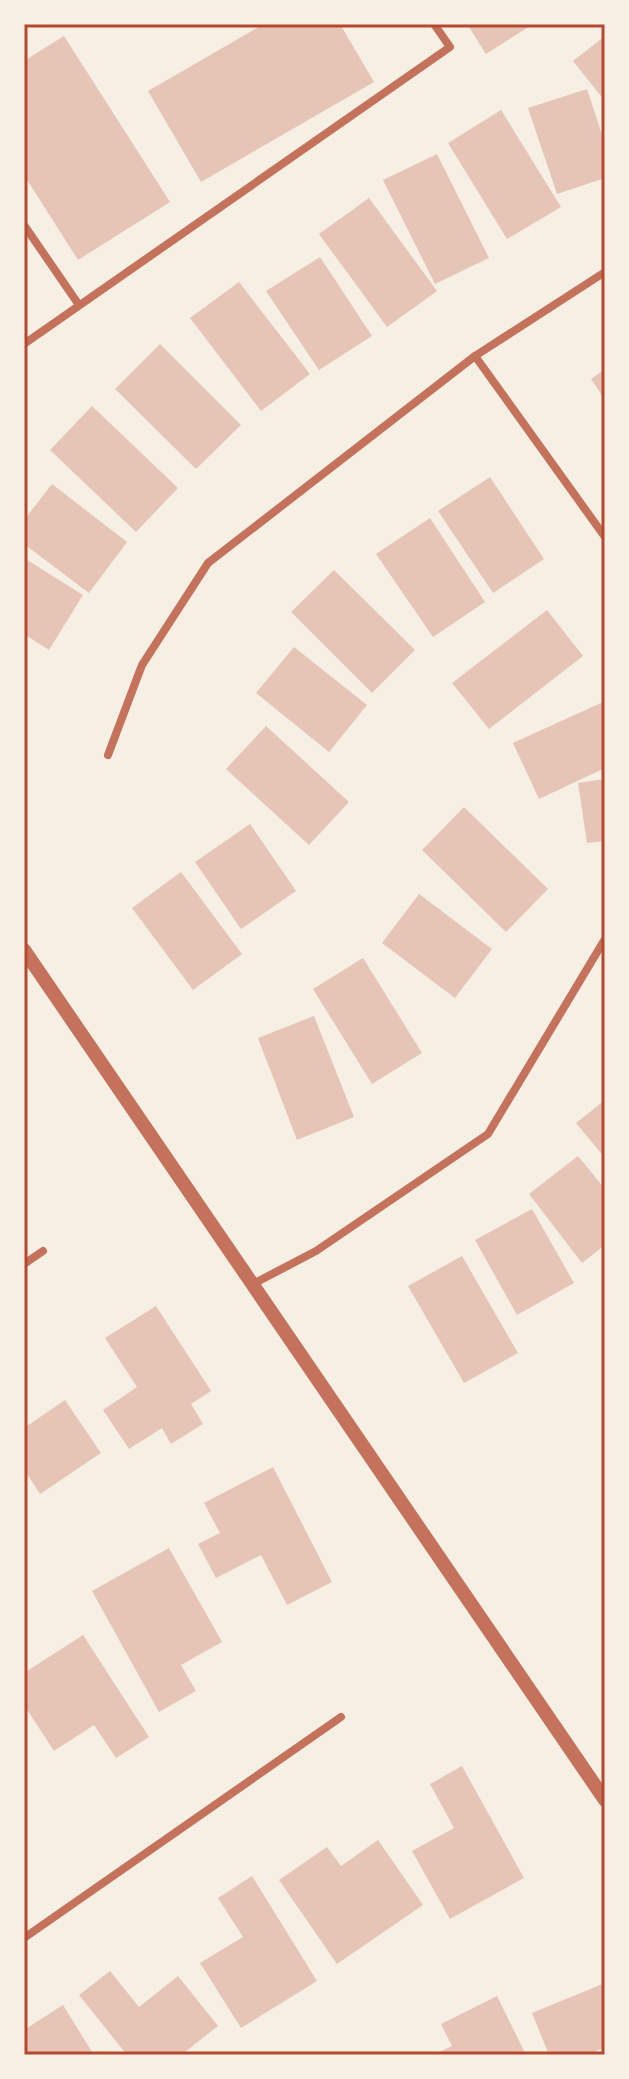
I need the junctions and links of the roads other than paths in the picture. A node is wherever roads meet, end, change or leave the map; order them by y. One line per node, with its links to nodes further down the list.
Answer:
1 (434, 24): 4 (street)
2 (24, 225): 4 (street)
3 (605, 272): 6 (street)
4 (79, 305): 5 (street)
5 (24, 344)
6 (475, 356): 7 (street); 8 (street)
7 (605, 537)
8 (108, 755)
9 (605, 939): 13 (street)
10 (24, 950): 13 (street)
11 (43, 1251): 12 (street)
12 (24, 1264)
13 (253, 1284): 15 (street)
14 (341, 1717): 16 (street)
15 (605, 1800)
16 (24, 1938)

